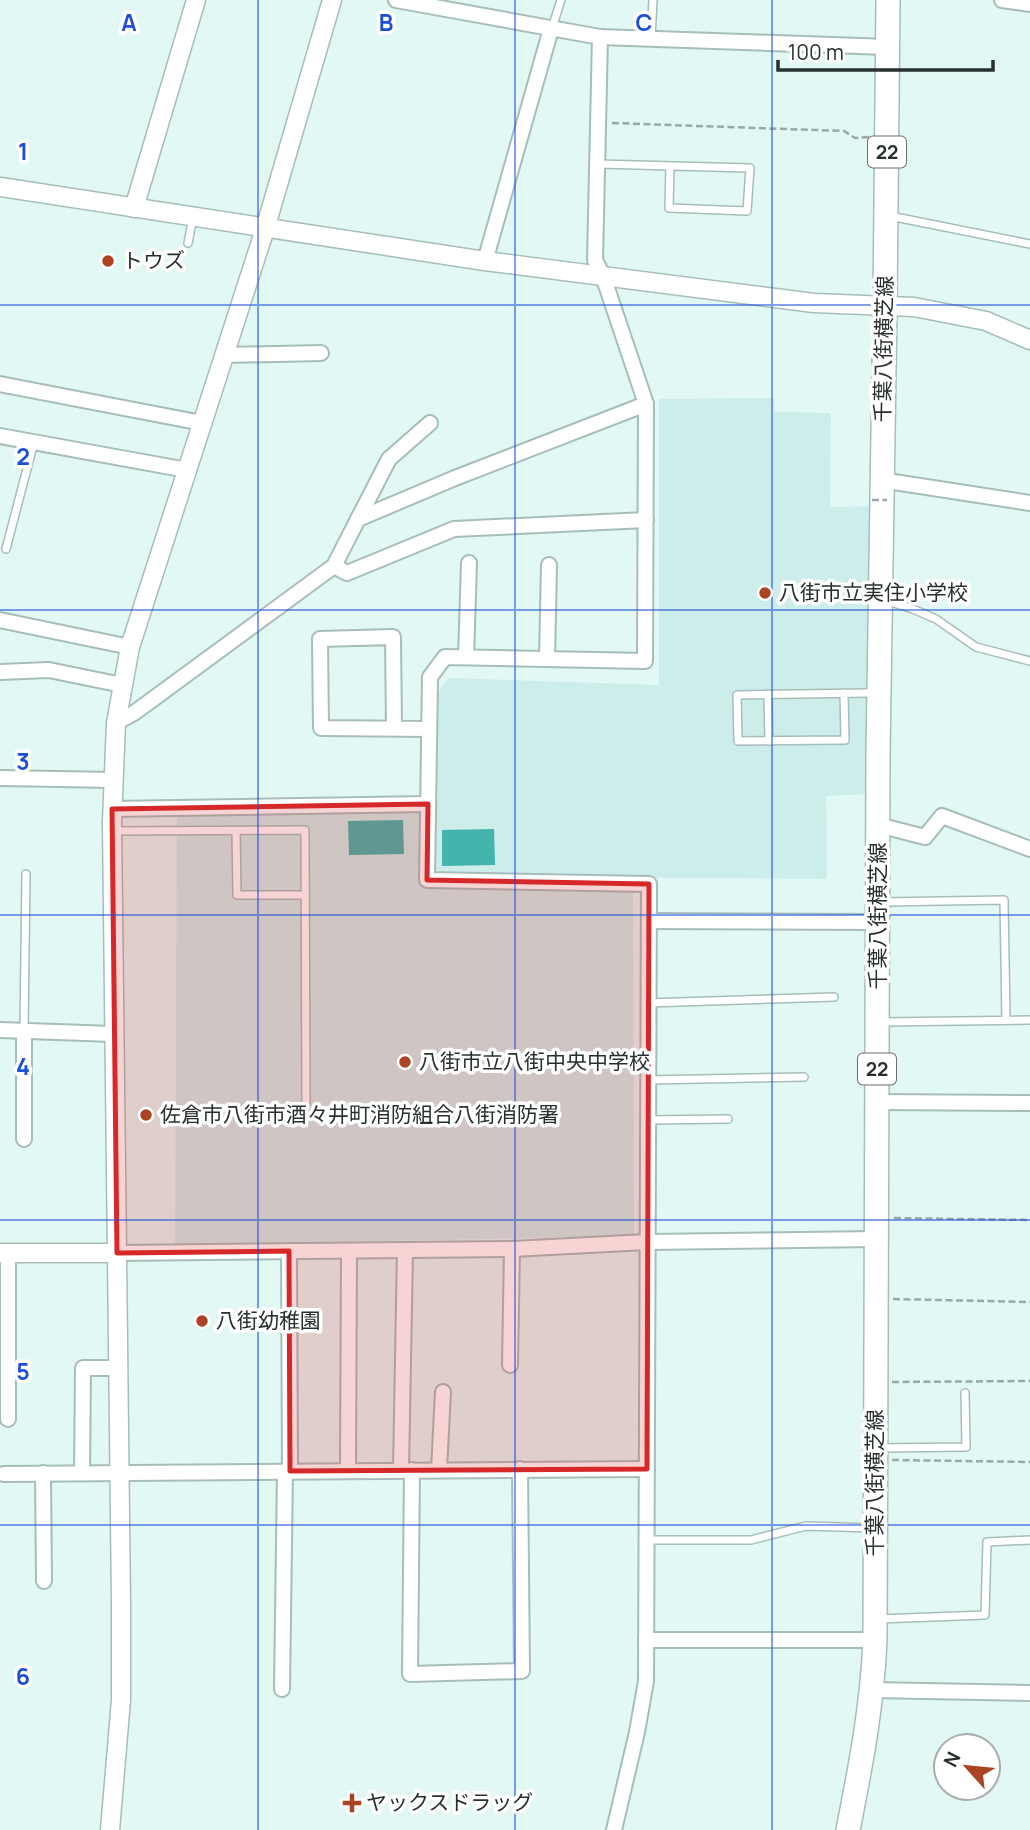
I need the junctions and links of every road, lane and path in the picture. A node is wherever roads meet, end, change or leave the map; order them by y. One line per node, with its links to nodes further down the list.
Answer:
1 (196, 0): 18 (street)
2 (332, 0): 21 (street)
3 (396, 0): 9 (street)
4 (561, 0): 9 (lane)
5 (653, 0): 11 (lane)
6 (887, 0): 12 (main road, 千葉八街横芝線 / 22)
7 (1002, 0): 8 (street)
8 (1030, 4)
9 (551, 29): 10 (street); 24 (street)
10 (600, 37): 11 (street); 13 (street)
11 (651, 39): 12 (street)
12 (888, 47): 14 (main road, 千葉八街横芝線 / 22)
13 (598, 122): 14 (path); 15 (street)
14 (887, 137): 19 (main road, 千葉八街横芝線 / 22)
15 (597, 164): 16 (lane); 25 (street)
16 (670, 166): 16 (lane)
17 (0, 187): 18 (street)
18 (134, 208): 20 (street)
19 (886, 215): 23 (lane); 26 (main road, 千葉八街横芝線 / 22)
20 (193, 217): 21 (street); 22 (lane)
21 (265, 229): 24 (street); 29 (street)
22 (188, 243)
23 (1030, 244)
24 (485, 261): 25 (street)
25 (603, 276): 26 (street); 31 (street)
26 (886, 305): 27 (street); 37 (main road, 千葉八街横芝線 / 22)
27 (1030, 340)
28 (320, 352): 29 (street)
29 (219, 360): 32 (street)
30 (0, 384): 32 (street)
31 (646, 404): 39 (street); 40 (street)
32 (202, 423): 36 (street)
33 (430, 423): 39 (street)
34 (0, 436): 35 (street)
35 (34, 442): 36 (street); 41 (lane)
36 (187, 470): 47 (street)
37 (880, 493): 38 (street); 45 (main road, 千葉八街横芝線 / 22)
38 (1030, 503)
39 (358, 519): 44 (street)
40 (646, 520): 44 (street); 49 (street)
41 (6, 549)
42 (469, 563): 48 (street)
43 (549, 565): 49 (street)
44 (334, 566): 56 (street)
45 (880, 599): 50 (lane); 54 (main road, 千葉八街横芝線 / 22)
46 (0, 620): 47 (street)
47 (130, 647): 52 (street)
48 (466, 657): 49 (street); 58 (street)
49 (547, 659)
50 (1030, 661)
51 (0, 672): 52 (street)
52 (122, 685): 56 (street)
53 (844, 693): 54 (lane); 55 (lane); 59 (lane)
54 (878, 693): 64 (main road, 千葉八街横芝線 / 22)
55 (768, 694): 59 (lane); 59 (lane)
56 (116, 723): 61 (street)
57 (394, 728): 57 (street); 58 (street)
58 (429, 729): 62 (street)
59 (769, 741)
60 (0, 778): 61 (street)
61 (113, 780): 63 (street)
62 (428, 804): 63 (street); 71 (street)
63 (112, 809): 65 (street)
64 (878, 825): 67 (street); 70 (main road, 千葉八街横芝線 / 22)
65 (112, 831): 66 (lane); 79 (street)
66 (236, 831): 69 (lane); 69 (lane)
67 (1030, 849)
68 (26, 874): 78 (lane)
69 (305, 895): 82 (lane)
70 (878, 912): 71 (street); 74 (lane); 76 (main road, 千葉八街横芝線 / 22)
71 (649, 921): 73 (street)
72 (834, 997): 73 (lane)
73 (648, 1003): 81 (street)
74 (1006, 1020): 75 (lane); 76 (lane)
75 (1030, 1020)
76 (877, 1022): 83 (main road, 千葉八街横芝線 / 22)
77 (0, 1030): 78 (street)
78 (24, 1031): 79 (street); 87 (street)
79 (113, 1034): 96 (street)
80 (804, 1077): 81 (lane)
81 (649, 1080): 86 (street)
82 (306, 1102)
83 (877, 1102): 84 (street); 89 (main road, 千葉八街横芝線 / 22)
84 (1030, 1103)
85 (728, 1119): 86 (lane)
86 (648, 1120): 90 (street)
87 (24, 1139)
88 (1030, 1220): 89 (path)
89 (876, 1228): 90 (street); 97 (main road, 千葉八街横芝線 / 22)
90 (647, 1242): 91 (street); 111 (street)
91 (512, 1249): 92 (street); 100 (street)
92 (405, 1250): 94 (street); 113 (street)
93 (289, 1251): 94 (street); 96 (street); 114 (street)
94 (349, 1251): 112 (street)
95 (4, 1253): 96 (street); 99 (street)
96 (117, 1253): 101 (street)
97 (876, 1298): 98 (path); 103 (main road, 千葉八街横芝線 / 22)
98 (1030, 1302)
99 (4, 1357): 106 (street)
100 (510, 1365)
101 (118, 1368): 115 (street); 117 (street)
102 (1030, 1381): 103 (path)
103 (875, 1382): 107 (main road, 千葉八街横芝線 / 22)
104 (443, 1392): 109 (street)
105 (965, 1393): 107 (lane)
106 (8, 1419)
107 (875, 1454): 108 (path); 119 (main road, 千葉八街横芝線 / 22)
108 (1030, 1462)
109 (439, 1469): 110 (street); 113 (street)
110 (520, 1469): 111 (street); 113 (street)
111 (647, 1469): 120 (street)
112 (348, 1470): 113 (street); 114 (street)
113 (407, 1470)
114 (287, 1471): 115 (street); 125 (street)
115 (119, 1472): 117 (street); 128 (street)
116 (43, 1473): 117 (street); 118 (street); 122 (street)
117 (82, 1473)
118 (4, 1474)
119 (874, 1528): 120 (lane); 123 (main road, 千葉八街横芝線 / 22)
120 (647, 1540): 124 (street)
121 (1030, 1540): 123 (lane)
122 (44, 1581)
123 (875, 1629): 124 (street); 126 (main road, 千葉八街横芝線 / 22)
124 (646, 1640): 129 (street)
125 (282, 1689)
126 (873, 1690): 127 (street); 130 (main road, 千葉八街横芝線 / 22)
127 (1030, 1693)
128 (110, 1830)
129 (614, 1830)
130 (848, 1830)

